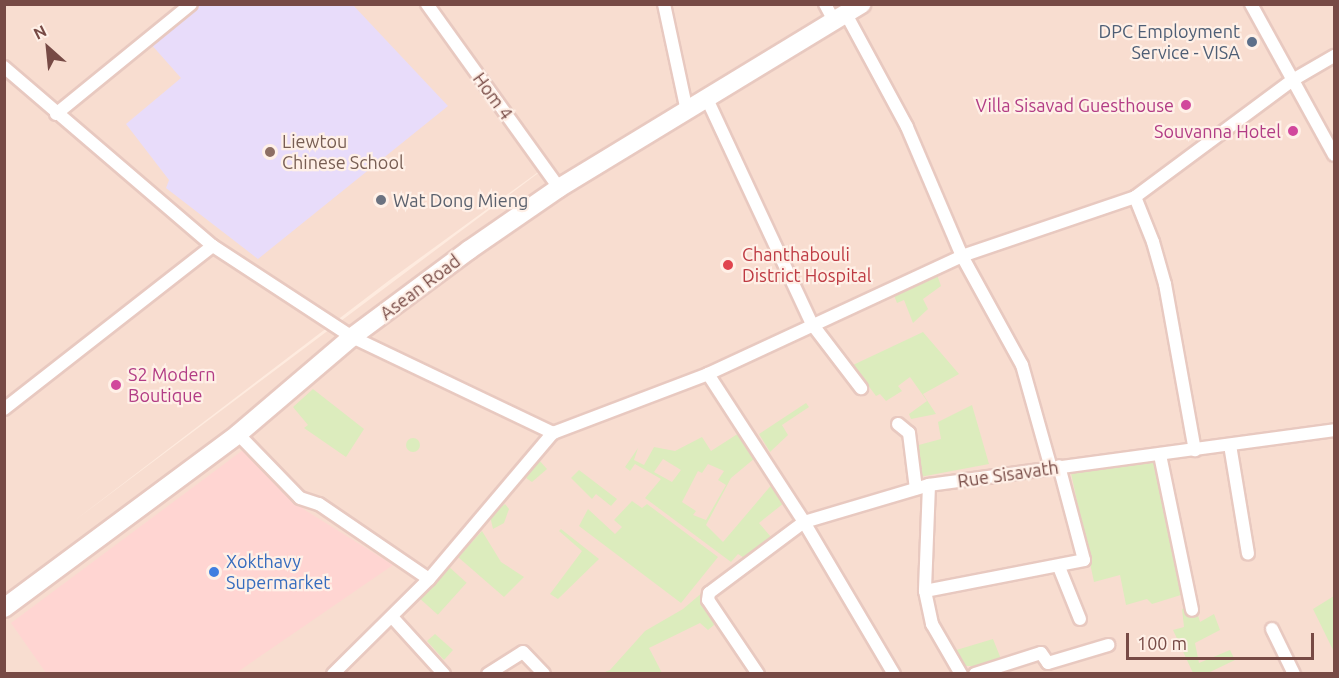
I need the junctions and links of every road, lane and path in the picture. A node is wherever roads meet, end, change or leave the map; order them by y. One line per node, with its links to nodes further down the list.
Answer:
1 (191, 4): 13 (street)
2 (427, 4): 15 (street, Hom 4)
3 (664, 4): 12 (street)
4 (825, 4): 7 (street)
5 (862, 4): 7 (main road, Asean Road)
6 (1251, 4): 10 (street)
7 (840, 18): 11 (main road, Asean Road); 18 (street)
8 (1335, 56): 10 (street)
9 (4, 67): 13 (street)
10 (1291, 81): 14 (street); 16 (street)
11 (707, 99): 12 (main road, Asean Road); 19 (street)
12 (687, 111): 15 (main road, Asean Road)
13 (56, 114): 17 (street)
14 (1335, 155)
15 (559, 188): 20 (main road, Asean Road)
16 (1135, 197): 18 (street); 29 (street)
17 (213, 246): 20 (street); 23 (street)
18 (962, 256): 19 (street); 31 (street)
19 (812, 324): 21 (street); 22 (street)
20 (352, 337): 26 (street); 27 (main road, Asean Road)
21 (708, 374): 26 (street); 34 (street)
22 (861, 388)
23 (4, 410)
24 (898, 424): 33 (street)
25 (1335, 430): 28 (street, Rue Sisavath)
26 (553, 433): 37 (street)
27 (238, 434): 37 (street); 39 (main road, Asean Road)
28 (1230, 445): 29 (street, Rue Sisavath); 35 (street)
29 (1195, 450): 30 (street, Rue Sisavath)
30 (1160, 455): 31 (street, Rue Sisavath); 40 (street)
31 (1055, 467): 32 (street, Rue Sisavath); 36 (street)
32 (929, 485): 33 (street, Rue Sisavath); 38 (street)
33 (916, 489): 34 (street, Rue Sisavath)
34 (804, 522): 49 (street, Rue Sisavath); 50 (street)
35 (1248, 554)
36 (1059, 567): 38 (street); 42 (street)
37 (429, 579): 41 (street)
38 (925, 591): 51 (street)
39 (4, 608)
40 (1192, 610)
41 (393, 618): 45 (street); 46 (street)
42 (1080, 620)
43 (1272, 629): 53 (street)
44 (1108, 645): 52 (street)
45 (333, 674)
46 (444, 674)
47 (488, 674): 48 (street)
48 (544, 674)
49 (758, 674)
50 (894, 674)
51 (960, 674)
52 (975, 674)
53 (1294, 674)

